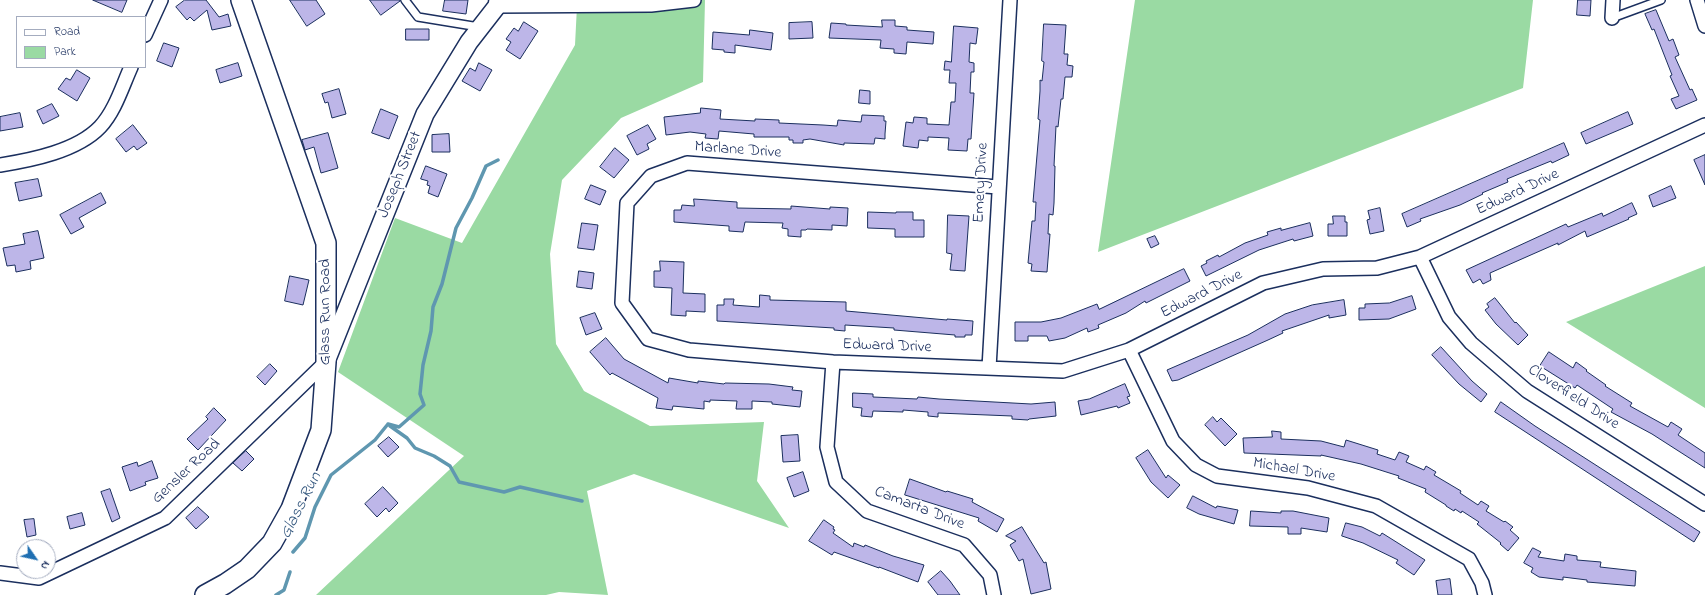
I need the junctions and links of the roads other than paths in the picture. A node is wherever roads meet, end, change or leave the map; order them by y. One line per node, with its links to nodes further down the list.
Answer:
1 (161, 0): 13 (street)
2 (241, 0): 21 (main road, Glass Run Road)
3 (405, 0): 12 (lane)
4 (694, 0): 9 (street)
5 (1010, 0): 17 (street, Emery Drive)
6 (1613, 0): 10 (street)
7 (1661, 0): 10 (lane)
8 (1697, 0): 11 (street)
9 (498, 3): 12 (street, Joseph Street)
10 (1612, 18)
11 (1705, 26)
12 (481, 28): 21 (street, Joseph Street)
13 (146, 33)
14 (131, 68): 16 (street)
15 (1705, 125): 18 (street, Edward Drive)
16 (0, 165)
17 (998, 187): 19 (street, Marlane Drive); 23 (street, Emery Drive)
18 (1420, 257): 20 (street, Edward Drive); 24 (street, Cloverfield Drive)
19 (689, 350): 22 (street, Edward Drive)
20 (1129, 350): 23 (street, Edward Drive); 28 (street, Michael Drive)
21 (326, 362): 25 (street, Gensler Road); 26 (main road, Glass Run Road)
22 (833, 362): 23 (street, Edward Drive); 27 (street, Camarta Drive)
23 (989, 368)
24 (1705, 504)
25 (0, 573)
26 (205, 595)
27 (994, 595)
28 (1485, 595)

